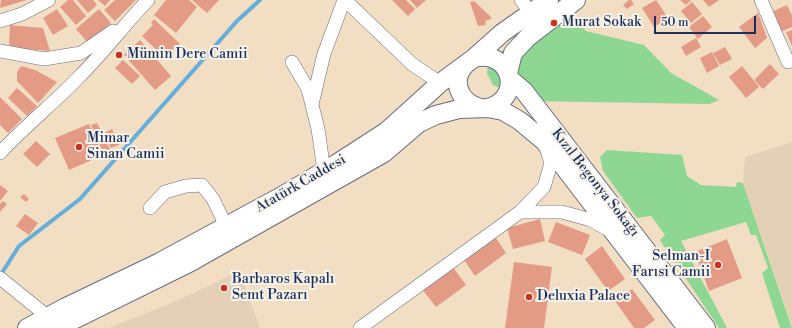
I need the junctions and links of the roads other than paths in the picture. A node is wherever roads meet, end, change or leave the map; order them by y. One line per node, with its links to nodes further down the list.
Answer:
1 (50, 0): 9 (street)
2 (148, 0): 8 (street)
3 (345, 0): 15 (street); 16 (street)
4 (549, 0): 7 (main road, Atatürk Caddesi)
5 (576, 0): 14 (main road)
6 (761, 0): 13 (street)
7 (526, 7): 11 (main road, Atatürk Caddesi)
8 (130, 18): 10 (street); 19 (street)
9 (0, 21)
10 (0, 51)
11 (471, 60): 14 (main road); 15 (main road, Atatürk Caddesi); 17 (main road)
12 (292, 62): 16 (street)
13 (788, 62)
14 (509, 76): 17 (main road); 30 (main road, Kızıl Begonya Sokağı)
15 (440, 83): 20 (main road, Atatürk Caddesi)
16 (312, 106): 20 (street)
17 (484, 108): 18 (main road, Kızıl Begonya Sokağı); 26 (main road, Atatürk Caddesi)
18 (544, 141): 22 (street); 24 (main road, Kızıl Begonya Sokağı)
19 (0, 152)
20 (324, 171): 23 (main road, Atatürk Caddesi)
21 (150, 208): 23 (street)
22 (520, 212): 24 (street); 27 (street)
23 (226, 226): 26 (main road, Atatürk Caddesi)
24 (613, 232): 29 (main road, Kızıl Begonya Sokağı)
25 (3, 281): 26 (street)
26 (53, 324): 28 (main road, Atatürk Caddesi)
27 (362, 327)
28 (27, 328)
29 (686, 328)
30 (706, 328)

